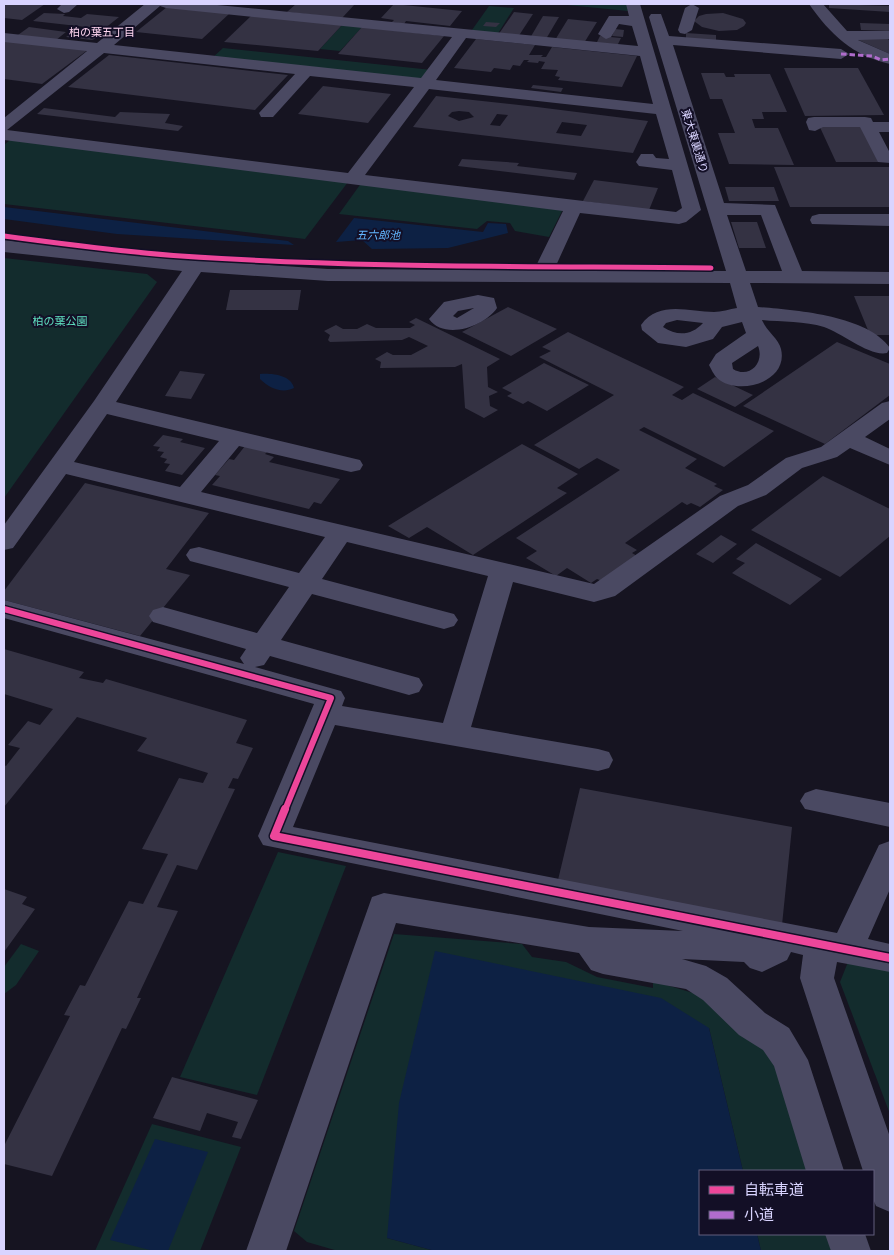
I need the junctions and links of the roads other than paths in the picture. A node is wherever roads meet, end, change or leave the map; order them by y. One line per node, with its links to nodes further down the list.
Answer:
1 (154, 4): 10 (street)
2 (166, 4): 11 (street)
3 (633, 4): 8 (street)
4 (652, 4): 14 (street, 東大東裏通り)
5 (816, 4): 15 (street)
6 (692, 8): 9 (street)
7 (4, 22): 10 (street)
8 (638, 22): 12 (street); 19 (street)
9 (685, 30): 13 (street); 14 (street)
10 (116, 34): 18 (street); 22 (street)
11 (462, 34): 19 (street); 22 (street)
12 (606, 34)
13 (752, 34)
14 (662, 35): 20 (street); 40 (street, 東大東裏通り)
15 (842, 35): 16 (street); 21 (street)
16 (890, 35)
17 (4, 37): 18 (street)
18 (100, 48): 23 (street); 30 (street)
19 (647, 52): 27 (street)
20 (841, 54)
21 (890, 59)
22 (435, 69): 24 (street); 25 (street)
23 (306, 71): 25 (street); 29 (street)
24 (455, 71)
25 (425, 84): 28 (street); 38 (street)
26 (638, 91): 27 (street)
27 (658, 93): 28 (street)
28 (664, 110): 37 (street)
29 (267, 113)
30 (4, 126)
31 (815, 126): 32 (street)
32 (868, 126): 33 (street); 36 (street)
33 (890, 127)
34 (4, 135): 38 (street)
35 (647, 158): 37 (street)
36 (890, 158)
37 (680, 166): 39 (street)
38 (353, 179): 39 (street)
39 (574, 207): 46 (street)
40 (716, 209): 47 (street, 東大東裏通り); 48 (street)
41 (819, 220): 42 (street)
42 (890, 220)
43 (4, 246): 44 (street)
44 (195, 267): 45 (street); 53 (street)
45 (480, 277): 46 (street); 50 (street)
46 (542, 277): 47 (street)
47 (737, 278): 48 (street); 51 (street, 東大東裏通り)
48 (794, 278): 49 (street)
49 (890, 278)
50 (478, 301)
51 (749, 313): 52 (street); 52 (street, 東大東裏通り)
52 (885, 350)
53 (103, 406): 55 (street); 59 (street)
54 (890, 408): 56 (street)
55 (234, 437): 58 (street); 60 (street)
56 (848, 438): 57 (street); 64 (street)
57 (890, 458)
58 (352, 465)
59 (61, 466): 60 (street); 62 (street)
60 (185, 496): 61 (street)
61 (340, 534): 64 (street); 65 (street)
62 (4, 542)
63 (199, 555): 65 (street)
64 (503, 572): 73 (street)
65 (306, 584): 68 (street); 69 (street)
66 (4, 609): 70 (street)
67 (163, 616): 69 (street)
68 (444, 620)
69 (264, 644): 70 (street); 71 (street)
70 (243, 674): 72 (street)
71 (409, 685)
72 (325, 713): 73 (street); 78 (street)
73 (454, 735): 74 (street)
74 (598, 760)
75 (816, 801): 76 (street)
76 (890, 815)
77 (890, 854): 80 (street)
78 (776, 937): 79 (street); 80 (street)
79 (588, 941): 82 (street); 85 (street)
80 (834, 948): 81 (street); 83 (street)
81 (890, 958)
82 (826, 1170)
83 (890, 1192)
84 (846, 1235): 86 (street)
85 (266, 1251)
86 (851, 1251)

